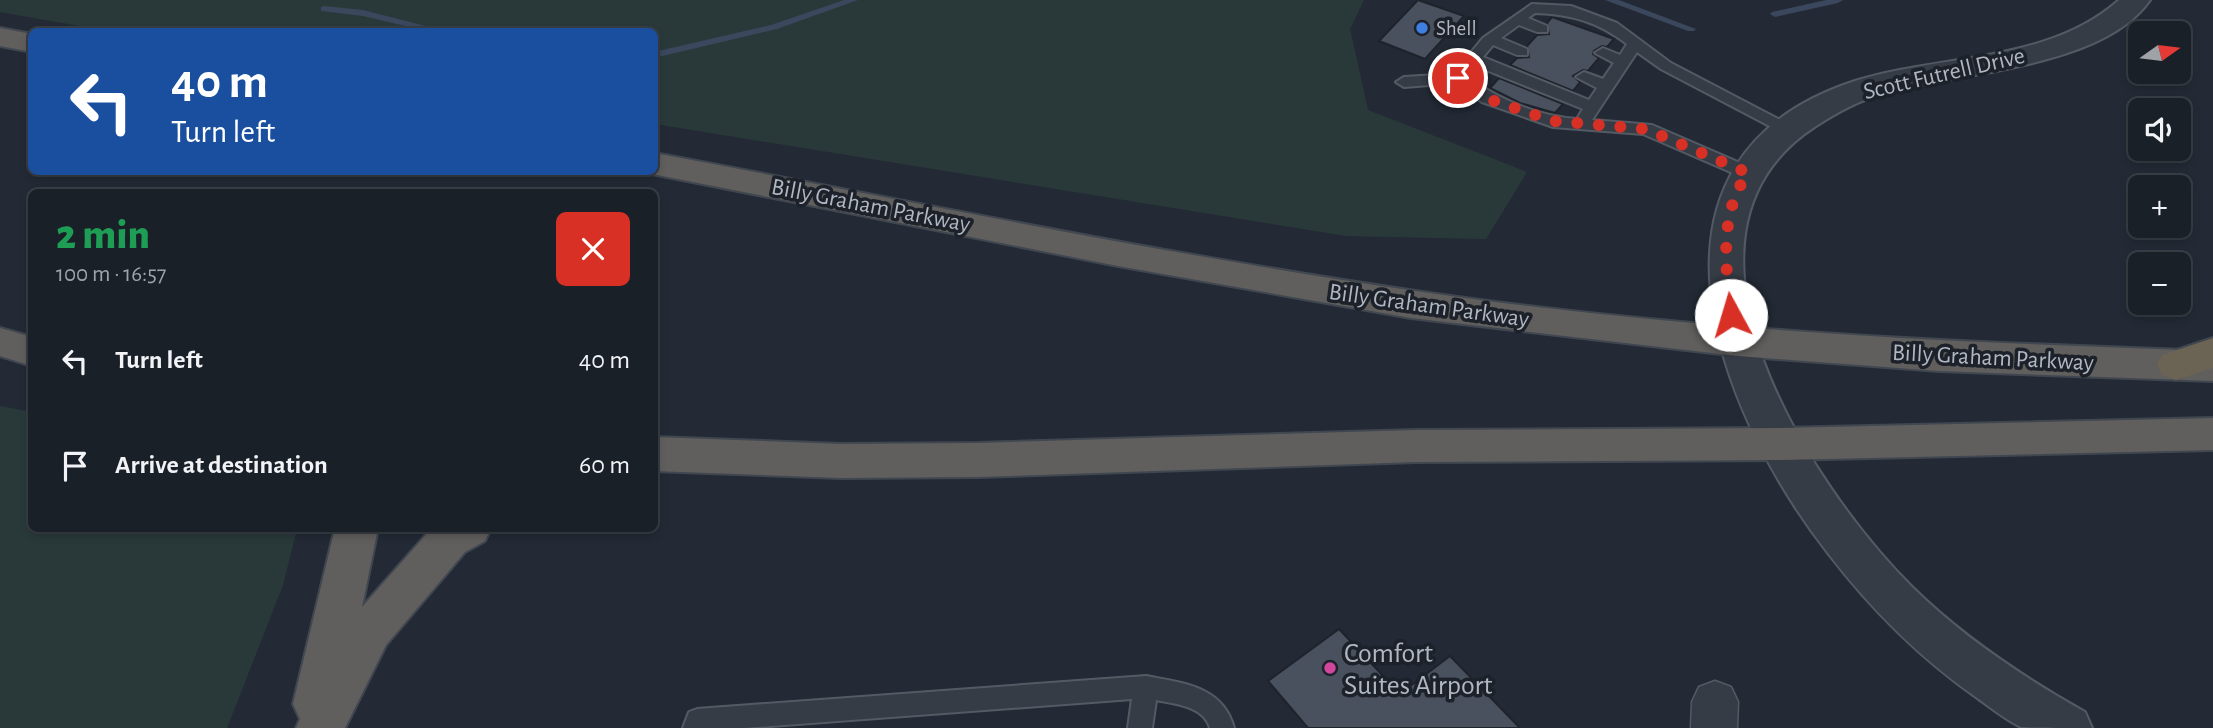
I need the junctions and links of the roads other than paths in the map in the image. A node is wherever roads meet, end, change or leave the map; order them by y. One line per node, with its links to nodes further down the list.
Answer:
1 (2136, 0): 18 (street, Scott Futrell Drive)
2 (1518, 19): 3 (lane); 5 (lane); 7 (lane)
3 (1542, 29)
4 (0, 37): 6 (highway)
5 (1491, 39): 8 (lane); 10 (lane)
6 (28, 42)
7 (1635, 43): 11 (lane); 18 (lane)
8 (1522, 52)
9 (1603, 53): 11 (lane)
10 (1473, 60): 13 (lane); 16 (lane)
11 (1623, 62): 15 (lane)
12 (1584, 77): 15 (lane)
13 (1458, 78): 14 (lane); 17 (lane)
14 (1404, 82)
15 (1606, 86): 16 (lane)
16 (1592, 107): 17 (lane)
17 (1581, 124): 20 (lane)
18 (1789, 129): 20 (street, Scott Futrell Drive)
19 (658, 165): 22 (highway, Billy Graham Parkway)
20 (1748, 173): 22 (street, Scott Futrell Drive)
21 (0, 342): 23 (highway)
22 (1738, 342): 25 (highway, Billy Graham Parkway); 28 (street, Scott Futrell Drive)
23 (28, 351)
24 (2213, 353): 25 (highway)
25 (2176, 365): 26 (highway, Billy Graham Parkway)
26 (2213, 366)
27 (2213, 434): 28 (highway)
28 (1782, 444): 30 (highway); 40 (street, Scott Futrell Drive)
29 (658, 454): 30 (highway)
30 (841, 461): 31 (highway)
31 (658, 478)
32 (355, 532): 35 (highway)
33 (463, 532): 36 (highway)
34 (1146, 687): 37 (lane); 38 (lane); 39 (lane)
35 (311, 728)
36 (320, 728)
37 (695, 728)
38 (1140, 728)
39 (1222, 728)
40 (2068, 728)

